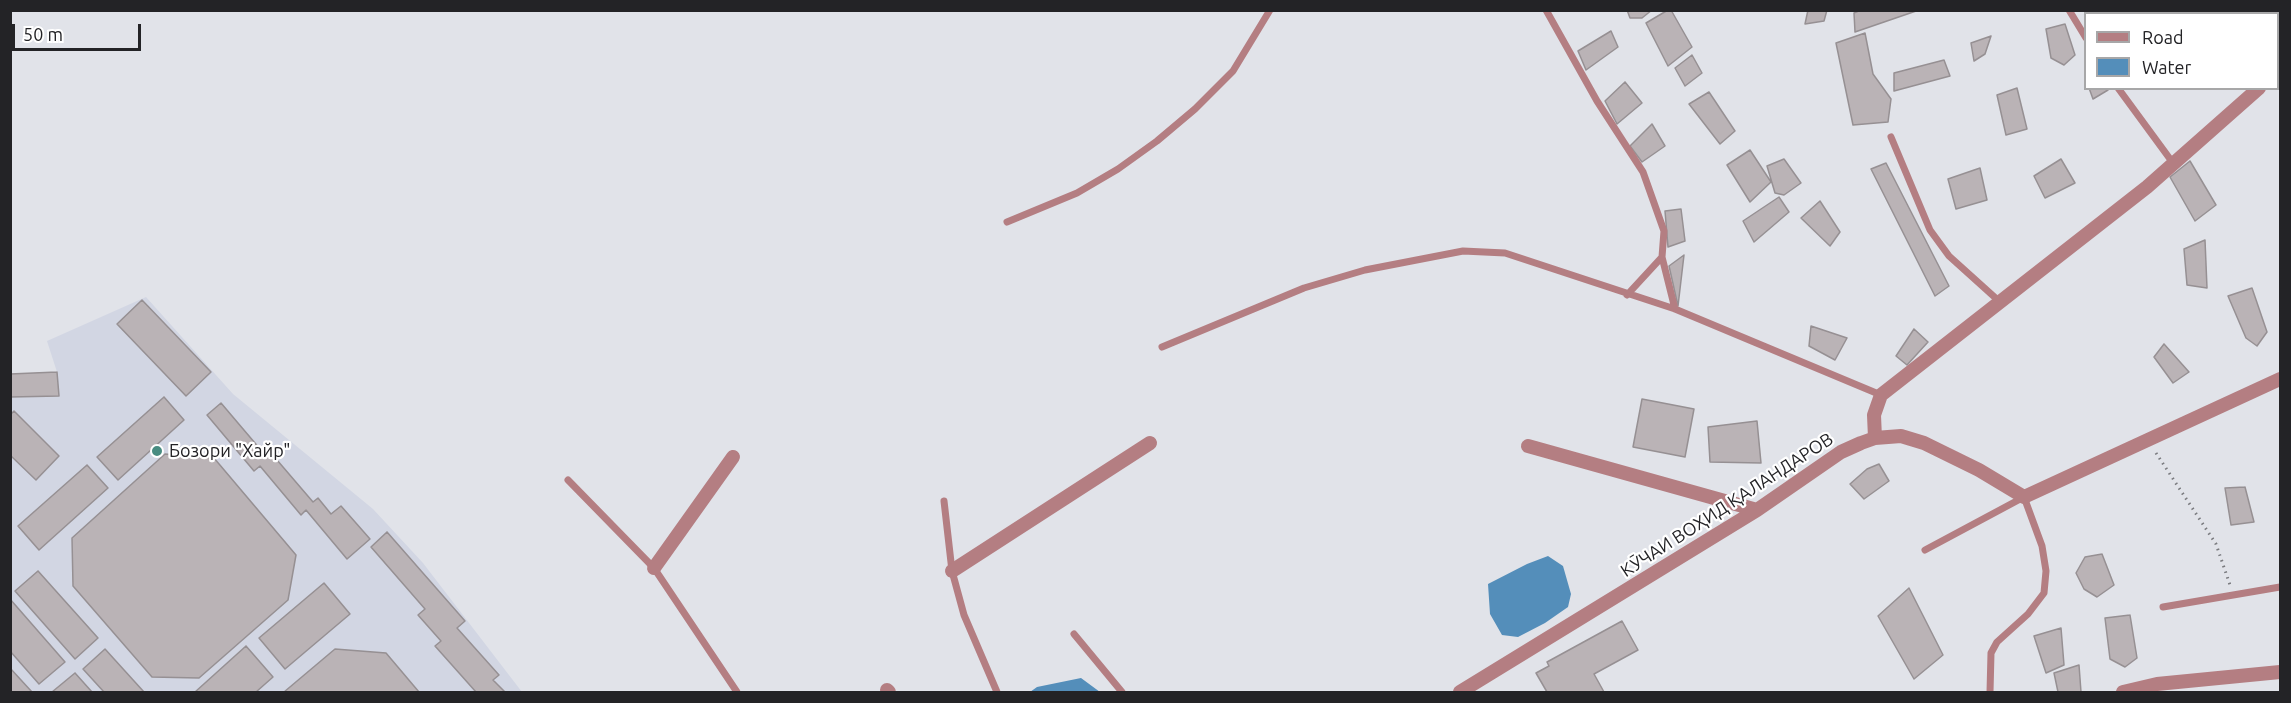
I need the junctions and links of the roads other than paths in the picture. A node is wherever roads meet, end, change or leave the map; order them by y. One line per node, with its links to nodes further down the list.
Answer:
1 (1270, 10): 9 (lane)
2 (1546, 10): 10 (lane)
3 (2069, 10): 4 (lane)
4 (2084, 36)
5 (2119, 90): 8 (lane)
6 (2257, 90): 8 (street)
7 (1891, 137): 12 (lane)
8 (2173, 163): 12 (street)
9 (1007, 222)
10 (1662, 257): 11 (lane); 13 (lane)
11 (1627, 295): 13 (lane); 14 (lane)
12 (2000, 302): 16 (street)
13 (1675, 309): 16 (lane)
14 (1162, 348)
15 (2280, 379): 22 (street)
16 (1881, 396): 17 (street)
17 (1875, 438): 22 (street, КӮЧАИ ВОҲИД ҚАЛАНДАРОВ); 24 (street, КӮЧАИ ВОҲИД ҚАЛАНДАРОВ)
18 (1150, 443): 27 (street)
19 (1528, 446): 24 (street)
20 (733, 458): 26 (street)
21 (568, 480): 26 (lane)
22 (2024, 497): 25 (lane); 36 (lane)
23 (944, 501): 27 (lane)
24 (1757, 510): 35 (street, КӮЧАИ ВОҲИД ҚАЛАНДАРОВ)
25 (1925, 550)
26 (654, 568): 32 (lane)
27 (952, 571): 33 (lane)
28 (2280, 587): 29 (lane)
29 (2163, 607)
30 (1074, 634): 34 (lane)
31 (2280, 672): 37 (street)
32 (737, 693)
33 (997, 693)
34 (1122, 693)
35 (1460, 693)
36 (1990, 693)
37 (2123, 693)

